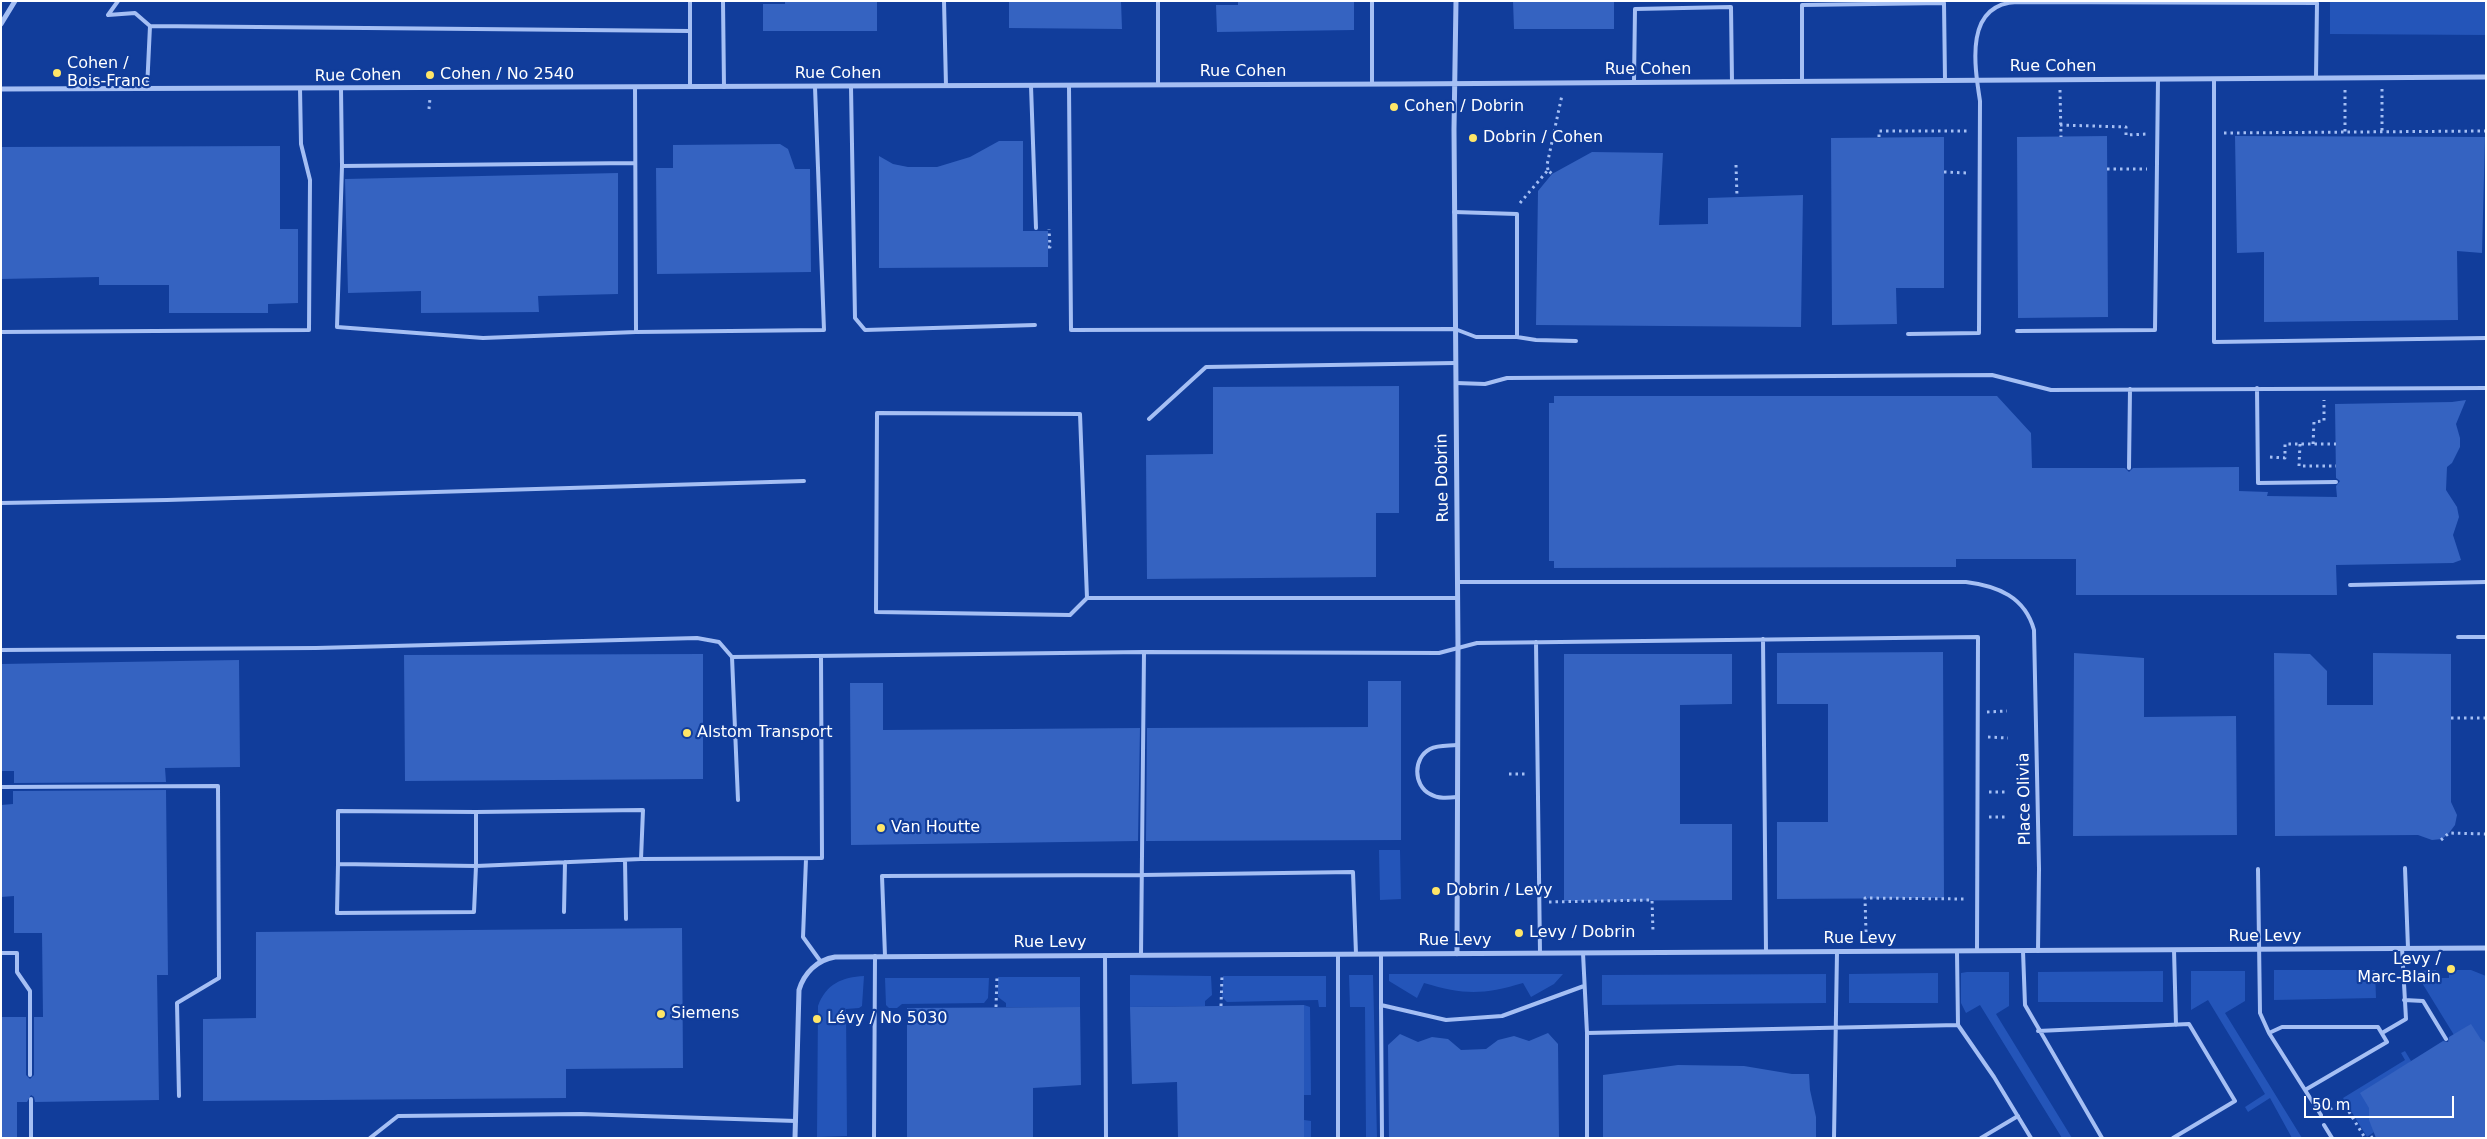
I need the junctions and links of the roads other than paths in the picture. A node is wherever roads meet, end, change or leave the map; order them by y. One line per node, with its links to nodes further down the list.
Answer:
1 (15, 1): 13 (street)
2 (118, 1): 14 (lane)
3 (690, 1): 15 (lane)
4 (723, 1): 33 (lane)
5 (944, 1): 28 (lane)
6 (1158, 1): 27 (lane)
7 (1372, 1): 25 (lane)
8 (1456, 1): 26 (street, Rue Dobrin)
9 (1731, 1): 12 (lane)
10 (2317, 2): 17 (lane); 21 (lane)
11 (1802, 3): 20 (lane); 22 (lane)
12 (1731, 7): 23 (lane); 24 (lane)
13 (1, 24)
14 (150, 26): 15 (lane); 38 (lane)
15 (690, 32): 32 (lane)
16 (2486, 77): 17 (street, Rue Cohen)
17 (2316, 78): 19 (street, Rue Cohen)
18 (2158, 79): 19 (street, Rue Cohen); 21 (street, Rue Cohen); 46 (lane)
19 (2214, 79): 51 (lane)
20 (1946, 80): 21 (street, Rue Cohen); 22 (street, Rue Cohen)
21 (1976, 80): 49 (lane)
22 (1802, 81): 24 (street, Rue Cohen)
23 (1634, 82): 24 (street, Rue Cohen); 26 (street, Rue Cohen)
24 (1732, 82)
25 (1372, 84): 26 (street, Rue Cohen); 27 (street, Rue Cohen)
26 (1455, 84): 42 (street, Rue Dobrin)
27 (1158, 85): 30 (street, Rue Cohen)
28 (946, 86): 29 (street, Rue Cohen); 35 (street, Rue Cohen)
29 (1030, 86): 30 (street, Rue Cohen); 43 (lane)
30 (1069, 86): 45 (lane)
31 (635, 87): 32 (street, Rue Cohen); 39 (street, Rue Cohen); 40 (lane)
32 (690, 87): 33 (street, Rue Cohen)
33 (724, 87): 34 (street, Rue Cohen)
34 (815, 87): 35 (street, Rue Cohen); 48 (lane)
35 (851, 87): 44 (lane)
36 (300, 88): 38 (street, Rue Cohen); 39 (street, Rue Cohen); 47 (lane)
37 (1, 89): 38 (street, Rue Cohen)
38 (147, 89)
39 (341, 89): 41 (lane)
40 (635, 162): 41 (lane); 48 (lane)
41 (342, 166): 48 (lane)
42 (1454, 212): 45 (street, Rue Dobrin); 50 (lane)
43 (1036, 228)
44 (1035, 325)
45 (1455, 329): 50 (lane); 53 (street, Rue Dobrin)
46 (2017, 331)
47 (1, 332)
48 (636, 332)
49 (1908, 334)
50 (1517, 337): 52 (lane)
51 (2486, 338)
52 (1576, 341)
53 (1455, 363): 54 (street, Rue Dobrin); 58 (lane)
54 (1455, 383): 57 (lane); 63 (street, Rue Dobrin)
55 (2258, 388): 56 (lane); 57 (lane); 61 (lane)
56 (2486, 388)
57 (2130, 389): 59 (lane)
58 (1149, 418)
59 (2129, 468)
60 (804, 481): 62 (lane)
61 (2336, 482)
62 (1, 503)
63 (1457, 582): 67 (street, Rue Dobrin); 99 (lane, Place Olivia)
64 (2486, 582): 65 (lane)
65 (2350, 585)
66 (1087, 598): 66 (lane); 67 (lane)
67 (1457, 598): 72 (street, Rue Dobrin)
68 (2458, 637): 69 (lane)
69 (2486, 637)
70 (1763, 640): 71 (lane); 97 (lane); 100 (lane)
71 (1536, 642): 72 (lane); 104 (lane)
72 (1458, 648): 74 (lane); 77 (street, Rue Dobrin)
73 (1, 650): 76 (lane)
74 (1144, 652): 75 (lane); 90 (lane)
75 (821, 656): 76 (lane); 82 (lane)
76 (732, 657): 80 (lane)
77 (1457, 745): 79 (street, Rue Dobrin); 79 (lane)
78 (1, 787): 128 (lane)
79 (1457, 798): 109 (street, Rue Dobrin)
80 (738, 800)
81 (476, 812): 83 (lane); 86 (lane); 87 (lane)
82 (806, 858): 83 (lane); 114 (lane)
83 (641, 859): 84 (lane)
84 (625, 860): 85 (lane); 92 (lane)
85 (565, 862): 87 (lane); 91 (lane)
86 (338, 864): 87 (lane); 87 (lane)
87 (476, 866)
88 (2405, 868): 93 (lane)
89 (2258, 870): 95 (lane)
90 (1142, 876): 107 (lane); 111 (lane); 113 (lane)
91 (564, 912)
92 (626, 919)
93 (2405, 948): 94 (street, Rue Levy); 95 (street, Rue Levy); 116 (lane)
94 (2486, 948)
95 (2258, 949): 96 (street, Rue Levy); 123 (lane)
96 (2174, 950): 99 (street, Rue Levy); 119 (lane)
97 (1977, 951): 98 (street, Rue Levy); 102 (street, Rue Levy)
98 (2024, 951): 99 (street, Rue Levy); 121 (lane)
99 (2038, 951)
100 (1766, 952): 101 (street, Rue Levy); 105 (street, Rue Levy)
101 (1837, 952): 102 (street, Rue Levy); 120 (lane)
102 (1957, 952): 118 (lane)
103 (1, 953): 126 (lane)
104 (1540, 953): 105 (street, Rue Levy); 109 (street, Rue Levy)
105 (1582, 953): 115 (lane)
106 (1338, 954): 107 (street, Rue Levy); 111 (street, Rue Levy); 139 (lane)
107 (1356, 954): 108 (street, Rue Levy)
108 (1381, 954): 109 (street, Rue Levy); 117 (lane)
109 (1457, 954)
110 (1105, 955): 111 (street, Rue Levy); 113 (street, Rue Levy); 138 (lane)
111 (1141, 955)
112 (875, 956): 113 (street, Rue Levy); 114 (street, Rue Levy); 137 (lane)
113 (885, 956)
114 (821, 962): 132 (street)
115 (1584, 986): 117 (lane); 122 (lane)
116 (2404, 1000): 124 (lane); 125 (lane)
117 (1381, 1005): 140 (lane)
118 (1958, 1025): 120 (lane); 131 (lane)
119 (2176, 1025): 121 (lane); 146 (lane)
120 (1836, 1028): 122 (lane); 142 (lane)
121 (2038, 1031): 145 (lane)
122 (1587, 1033): 141 (lane)
123 (2269, 1033): 124 (lane); 127 (lane)
124 (2382, 1033): 127 (lane)
125 (2446, 1039)
126 (30, 1075)
127 (2305, 1090): 130 (lane)
128 (179, 1096)
129 (31, 1099): 134 (lane)
130 (2320, 1115)
131 (2018, 1116): 143 (lane); 144 (lane)
132 (796, 1121): 135 (lane); 136 (street)
133 (2324, 1125): 147 (lane)
134 (31, 1138)
135 (370, 1138)
136 (795, 1138)
137 (874, 1138)
138 (1106, 1138)
139 (1338, 1138)
140 (1382, 1138)
141 (1587, 1138)
142 (1834, 1138)
143 (1981, 1138)
144 (2030, 1138)
145 (2102, 1138)
146 (2173, 1138)
147 (2332, 1138)

